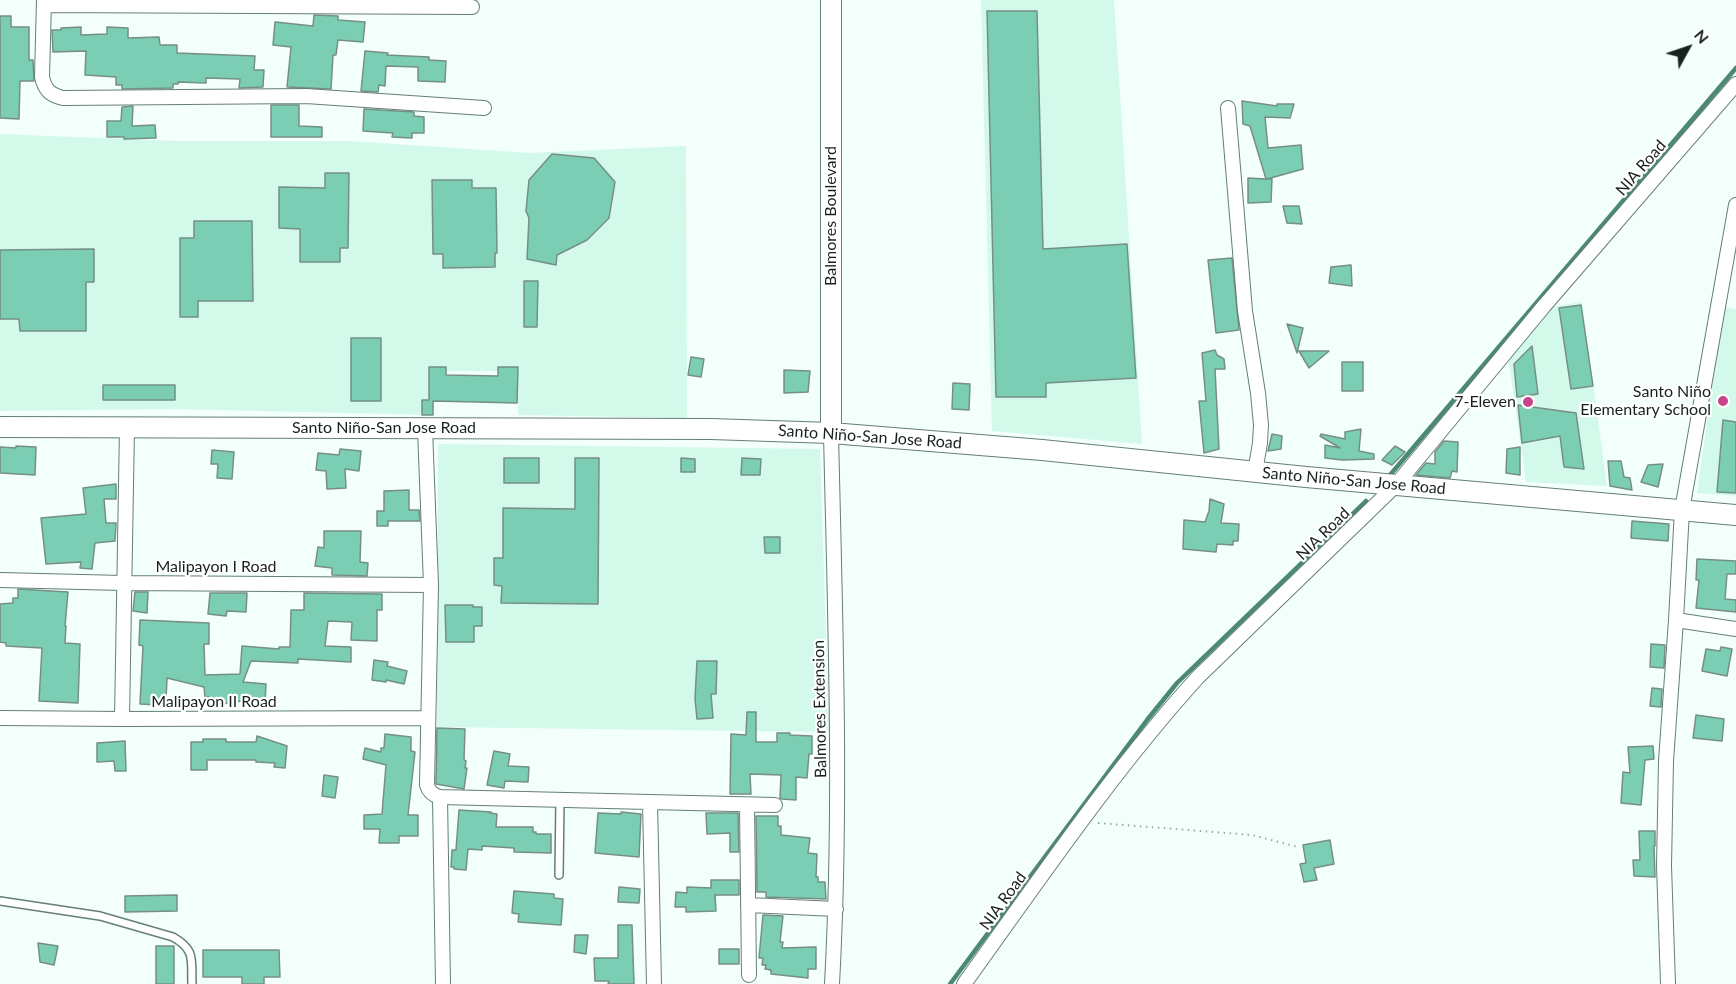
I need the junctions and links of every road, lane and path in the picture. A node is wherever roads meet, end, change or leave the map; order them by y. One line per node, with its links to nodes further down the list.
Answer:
1 (831, 0): 11 (main road, Balmores Boulevard)
2 (44, 2): 3 (street); 5 (street)
3 (472, 7)
4 (1736, 84): 13 (street, NIA Road)
5 (484, 108)
6 (1228, 108): 12 (street)
7 (1736, 205): 14 (street)
8 (0, 428): 9 (main road, Santo Niño-San Jose Road)
9 (127, 428): 10 (main road, Santo Niño-San Jose Road); 17 (street)
10 (425, 429): 11 (main road, Santo Niño-San Jose Road); 18 (street)
11 (831, 432): 12 (main road, Santo Niño-San Jose Road); 34 (street, Balmores Extension)
12 (1255, 472): 13 (main road, Santo Niño-San Jose Road)
13 (1396, 485): 14 (main road, Santo Niño-San Jose Road); 29 (street, NIA Road)
14 (1682, 510): 15 (main road, Santo Niño-San Jose Road); 19 (street)
15 (1736, 515)
16 (0, 580): 17 (street, Malipayon I Road)
17 (123, 583): 18 (street, Malipayon I Road); 23 (street)
18 (431, 585): 21 (street)
19 (1676, 620): 20 (street); 41 (street)
20 (1736, 629)
21 (428, 717): 23 (street, Malipayon II Road); 24 (street)
22 (0, 718): 23 (street, Malipayon II Road)
23 (122, 719)
24 (440, 797): 25 (street); 37 (street)
25 (560, 800): 26 (street); 31 (lane)
26 (650, 802): 27 (street); 38 (street)
27 (747, 805): 28 (street); 33 (street)
28 (775, 805)
29 (1084, 819): 30 (path); 40 (street, NIA Road)
30 (1298, 847)
31 (559, 875)
32 (0, 901): 36 (lane)
33 (748, 905): 34 (street); 35 (street)
34 (836, 909): 39 (street, Balmores Extension)
35 (749, 975)
36 (192, 984)
37 (443, 984)
38 (654, 984)
39 (832, 984)
40 (964, 984)
41 (1668, 984)

